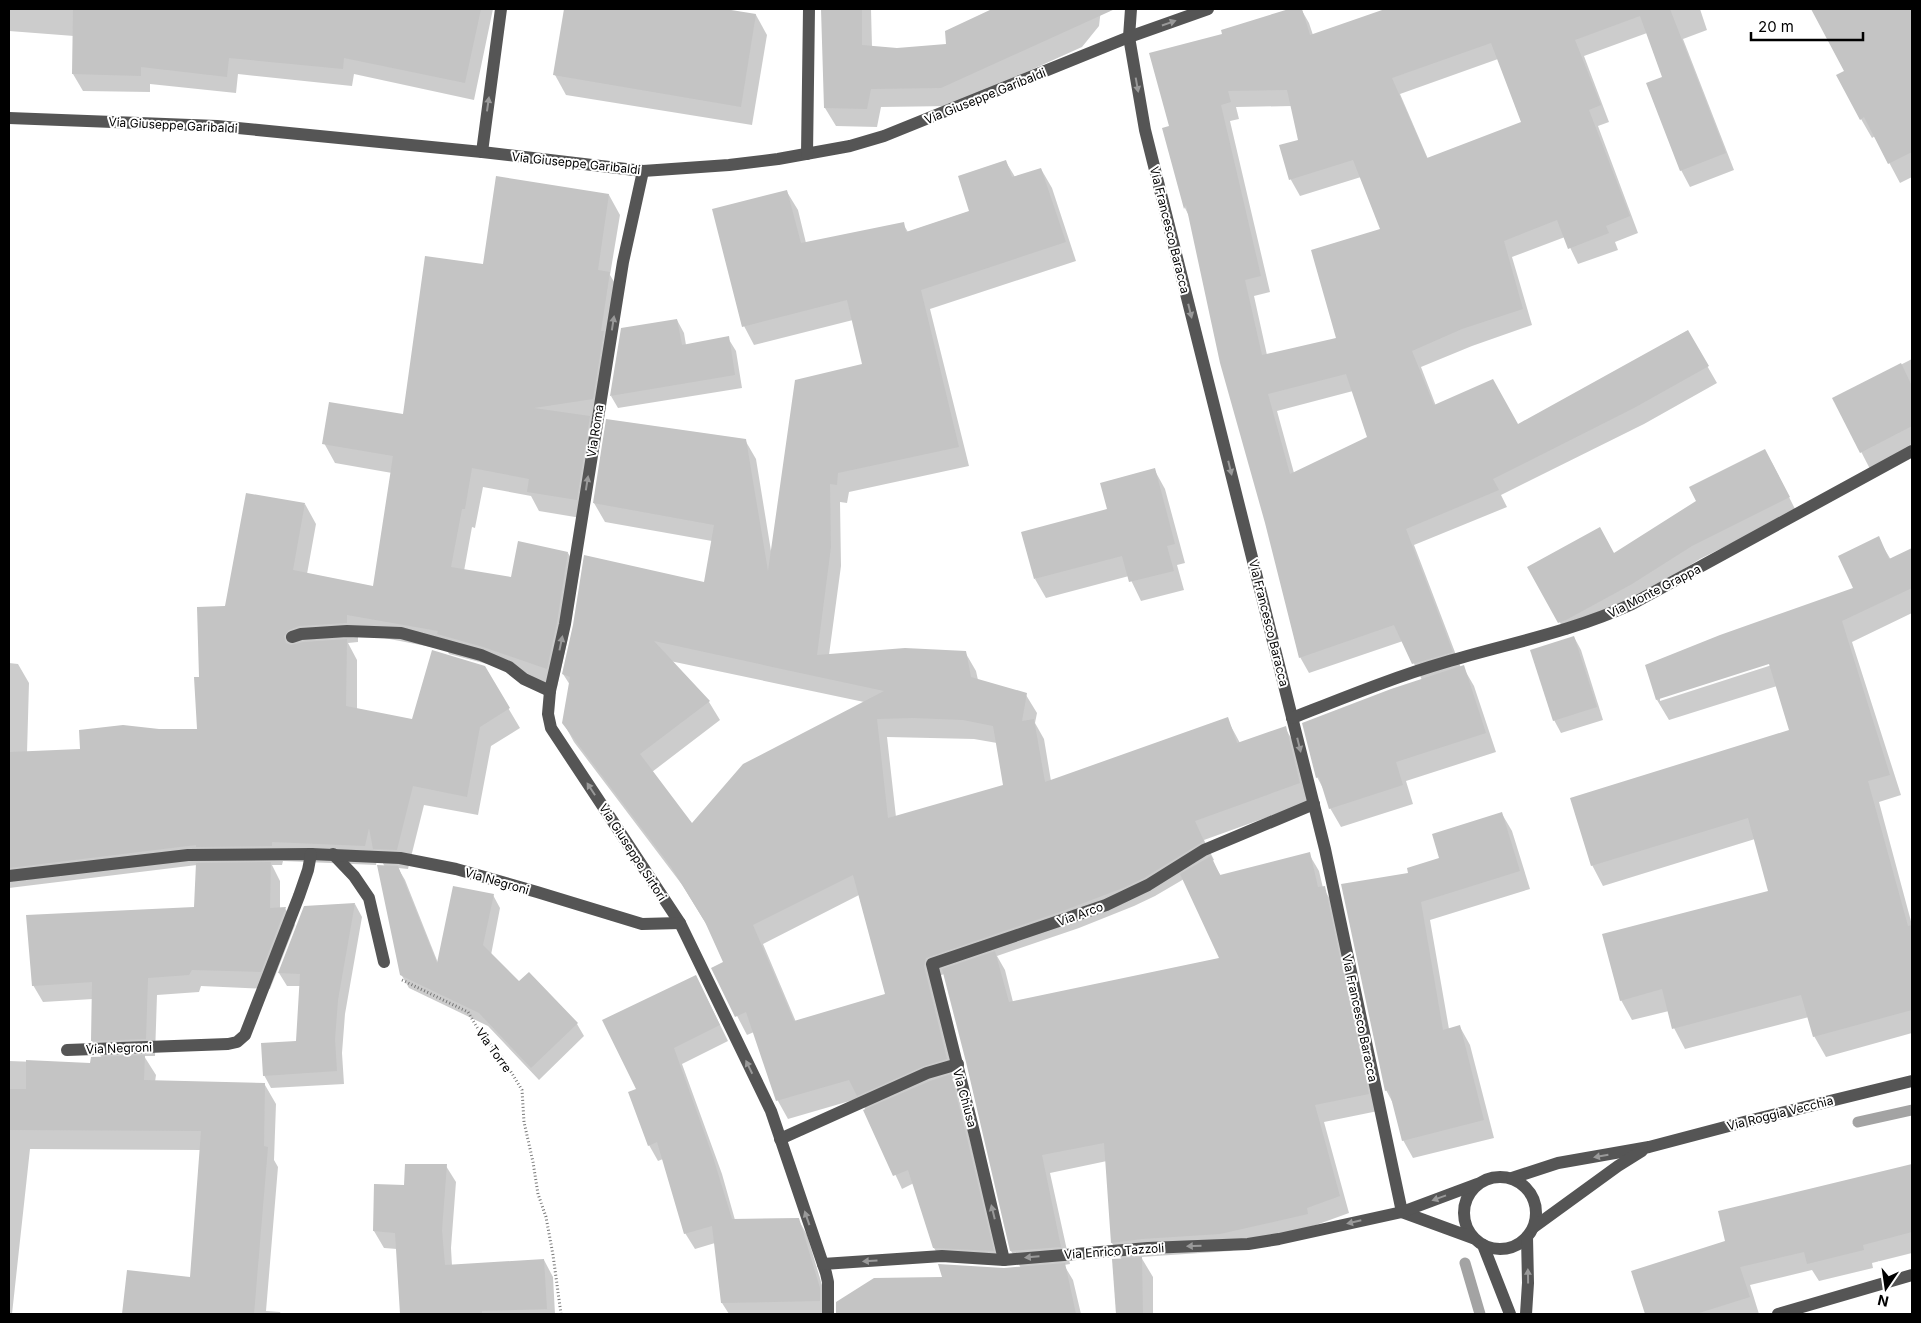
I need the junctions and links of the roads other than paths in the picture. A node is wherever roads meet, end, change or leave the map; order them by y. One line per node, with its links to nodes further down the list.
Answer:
1 (501, 9): 7 (street, one-way to 1)
2 (809, 9): 8 (street)
3 (1131, 9): 5 (street, Via Francesco Baracca)
4 (1208, 9): 5 (street, Via Giuseppe Garibaldi, one-way to 4)
5 (1129, 36): 8 (street, Via Giuseppe Garibaldi); 13 (street, Via Francesco Baracca, one-way to 13)
6 (9, 118): 7 (street, Via Giuseppe Garibaldi)
7 (482, 152): 9 (street, Via Giuseppe Garibaldi)
8 (807, 154): 9 (street, Via Giuseppe Garibaldi)
9 (643, 171): 12 (street, Via Roma, one-way to 9)
10 (1912, 451): 13 (street, Via Monte Grappa)
11 (292, 637): 12 (street)
12 (550, 691): 18 (street, Via Giuseppe Sirtori, one-way to 12)
13 (1292, 718): 14 (street, Via Francesco Baracca, one-way to 14)
14 (1314, 804): 21 (street, Via Arco); 27 (street, Via Francesco Baracca)
15 (311, 854): 16 (street, Via Negroni); 17 (street, Via Negroni); 20 (street, Via Negroni)
16 (333, 854): 18 (street, Via Negroni); 19 (street)
17 (9, 876)
18 (680, 923): 23 (street, Via Giuseppe Sirtori, one-way to 18)
19 (384, 962)
20 (67, 1050)
21 (958, 1064): 23 (street, Via Chiusa); 30 (street, Via Chiusa, one-way to 21)
22 (1912, 1081): 24 (street, Via Roggia Vecchia)
23 (780, 1139): 31 (street, Via Giuseppe Sirtori, one-way to 23)
24 (1649, 1147): 25 (street, Via Roggia Vecchia, one-way to 25); 28 (street, Via Roggia Vecchia)
25 (1512, 1178): 26 (street); 28 (street)
26 (1477, 1184): 27 (street, Via Enrico Tazzoli, one-way to 27); 29 (street)
27 (1402, 1212): 29 (street); 30 (street, Via Enrico Tazzoli, one-way to 30)
28 (1530, 1232): 29 (street); 35 (street, one-way to 28)
29 (1478, 1242): 34 (street)
30 (1004, 1260): 31 (street, Via Enrico Tazzoli, one-way to 31)
31 (823, 1264): 33 (street, Via Giuseppe Sirtori)
32 (1912, 1275): 36 (street)
33 (828, 1314)
34 (1510, 1314)
35 (1526, 1314)
36 (1778, 1314)

